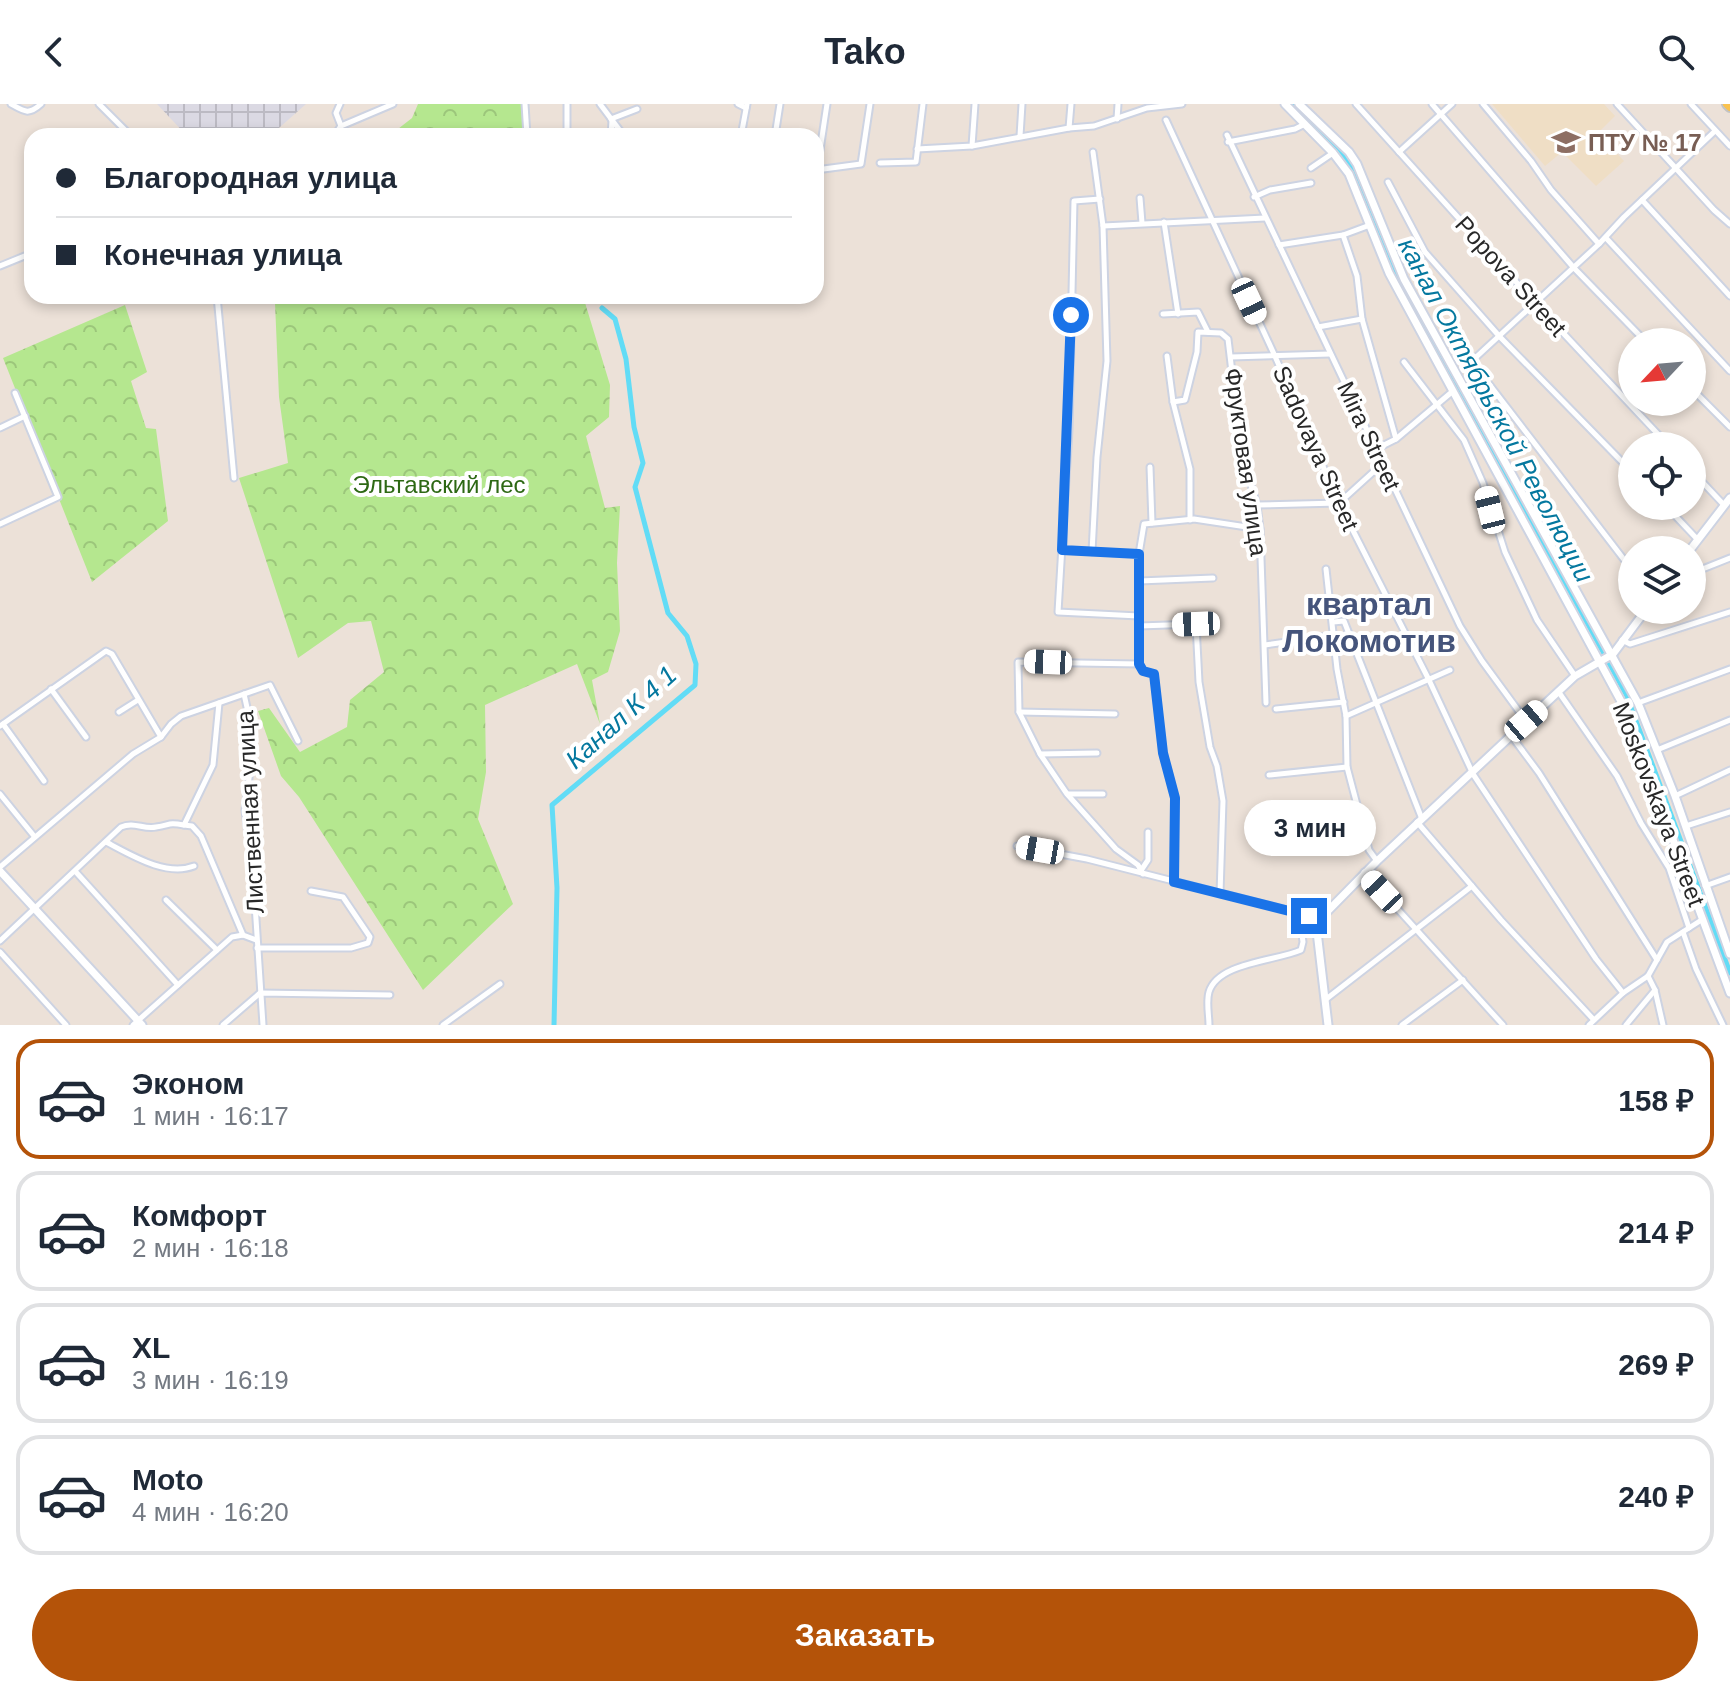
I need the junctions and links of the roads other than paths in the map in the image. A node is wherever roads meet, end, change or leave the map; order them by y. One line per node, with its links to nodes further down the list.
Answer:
1 (11, 104): 2 (street)
2 (41, 104)
3 (99, 104): 35 (street)
4 (340, 104): 34 (street)
5 (393, 104): 34 (street)
6 (525, 104): 36 (street)
7 (567, 104): 37 (street)
8 (600, 104): 30 (street)
9 (738, 104): 27 (street)
10 (780, 104): 41 (street)
11 (827, 104): 42 (street)
12 (870, 104): 55 (street)
13 (923, 104): 48 (street)
14 (975, 104): 46 (street)
15 (1022, 104): 45 (street)
16 (1071, 104): 43 (street)
17 (1118, 104): 31 (street)
18 (1182, 104): 31 (street)
19 (1285, 104): 33 (main road, Moskovskaya Street)
20 (1299, 104): 135 (main road)
21 (1356, 104): 50 (street, Popova Street)
22 (1432, 104): 29 (street)
23 (1452, 104): 29 (street)
24 (1483, 104): 71 (street)
25 (1617, 104): 54 (street)
26 (1691, 104): 44 (street)
27 (747, 106): 40 (street)
28 (637, 109): 30 (street)
29 (1441, 113): 50 (street); 75 (street)
30 (612, 119): 38 (street); 39 (street)
31 (1117, 119): 43 (street)
32 (1166, 120): 63 (street, Sadovaya Street)
33 (1303, 125): 51 (main road, Moskovskaya Street); 58 (street, Mira Street)
34 (341, 126)
35 (123, 128)
36 (526, 128)
37 (567, 128)
38 (611, 128)
39 (618, 128)
40 (743, 128)
41 (776, 128)
42 (823, 128)
43 (1069, 128): 45 (street)
44 (1715, 131): 47 (street); 54 (street)
45 (1020, 136): 46 (street)
46 (972, 146): 48 (street)
47 (1730, 146)
48 (917, 149): 52 (street)
49 (1093, 152): 60 (street)
50 (1399, 152): 77 (street, Popova Street)
51 (1333, 153): 53 (street); 67 (main road, Moskovskaya Street)
52 (880, 163)
53 (1311, 168)
54 (1676, 168): 61 (street); 66 (street)
55 (824, 169)
56 (1388, 182): 85 (street)
57 (1311, 183): 58 (street)
58 (1254, 197): 62 (street, Mira Street)
59 (1140, 198): 65 (street)
60 (1100, 199): 68 (street); 118 (street)
61 (1642, 200): 70 (street); 76 (street)
62 (1265, 218): 63 (street); 72 (street, Mira Street)
63 (1212, 220): 64 (street); 86 (street, Sadovaya Street)
64 (1164, 222): 65 (street); 80 (street)
65 (1142, 223): 68 (street)
66 (1730, 224)
67 (1370, 225): 69 (street); 92 (main road, Moskovskaya Street)
68 (1103, 226): 119 (street)
69 (1343, 235): 72 (street); 81 (street)
70 (1606, 238): 71 (street); 91 (street)
71 (1599, 244): 75 (street)
72 (1279, 245): 82 (street, Mira Street)
73 (24, 256): 74 (street)
74 (0, 266)
75 (1574, 268): 77 (street); 83 (street)
76 (1730, 296)
77 (1535, 303): 85 (street); 100 (street, Popova Street)
78 (218, 304): 106 (street)
79 (1163, 314): 80 (street)
80 (1178, 314): 84 (street)
81 (1362, 319): 82 (street); 101 (street)
82 (1318, 327): 87 (street, Mira Street)
83 (1632, 328)
84 (1209, 333): 89 (street, Фруктовая улица); 94 (street)
85 (1500, 337): 103 (street); 120 (street)
86 (1274, 354): 87 (street); 89 (street); 109 (street, Sadovaya Street)
87 (1330, 354): 102 (street, Mira Street)
88 (1167, 356): 94 (street)
89 (1231, 357): 110 (street, Фруктовая улица)
90 (1404, 362): 96 (street)
91 (1730, 371)
92 (1453, 391): 96 (street); 136 (main road, Moskovskaya Street)
93 (15, 393): 97 (street)
94 (1173, 402): 111 (street)
95 (1706, 403): 98 (street)
96 (1436, 404): 101 (street); 140 (street)
97 (25, 416): 99 (street); 114 (street)
98 (1730, 427)
99 (0, 428)
100 (1656, 432)
101 (1396, 439): 102 (street)
102 (1376, 449): 104 (street, Mira Street)
103 (1618, 458)
104 (1382, 464): 109 (street); 156 (street, Mira Street)
105 (1150, 467): 113 (street)
106 (234, 478)
107 (1706, 483): 108 (street)
108 (1727, 502): 117 (main road)
109 (1339, 503): 110 (street); 141 (street, Sadovaya Street)
110 (1257, 505): 115 (street, Фруктовая улица)
111 (1190, 520): 113 (street); 115 (street)
112 (1680, 520): 116 (street)
113 (1152, 523): 121 (street)
114 (0, 524)
115 (1260, 529): 134 (street, Фруктовая улица)
116 (1695, 536)
117 (1702, 536)
118 (1062, 550): 119 (street); 128 (street)
119 (1092, 552): 121 (street)
120 (1618, 552)
121 (1139, 554): 126 (street)
122 (1730, 558): 123 (street)
123 (1706, 568)
124 (1326, 569): 129 (street)
125 (1213, 578): 126 (street)
126 (1139, 581): 128 (street)
127 (1730, 612): 133 (street)
128 (1139, 616): 131 (street)
129 (1333, 622): 132 (street); 149 (street)
130 (1634, 624): 133 (main road)
131 (1139, 626): 137 (street); 196 (street)
132 (1335, 635): 134 (street); 146 (street)
133 (1622, 640): 135 (main road)
134 (1265, 645): 148 (street, Фруктовая улица)
135 (1612, 653): 136 (main road); 150 (main road)
136 (1598, 660): 140 (main road); 200 (main road, Moskovskaya Street)
137 (1139, 664): 153 (street); 192 (street)
138 (1730, 669): 150 (street)
139 (1450, 670): 141 (street)
140 (1575, 675): 143 (main road)
141 (1429, 680): 149 (street); 168 (street, Sadovaya Street)
142 (51, 689): 145 (street); 158 (street); 160 (street)
143 (1559, 691): 156 (main road); 203 (street)
144 (244, 694): 147 (street); 162 (street); 206 (street, Лиственная улица)
145 (138, 700): 152 (street); 161 (street)
146 (1344, 702): 151 (street); 155 (street)
147 (219, 703): 161 (street); 178 (street)
148 (1266, 703)
149 (1376, 703): 155 (street); 177 (street)
150 (1638, 703): 163 (main road)
151 (1276, 709)
152 (119, 712)
153 (1019, 712): 154 (street); 165 (street)
154 (1115, 714)
155 (1346, 716): 166 (street)
156 (1526, 720): 159 (main road)
157 (1730, 720): 163 (street)
158 (2, 725): 170 (street)
159 (1511, 735): 168 (main road); 212 (street)
160 (86, 737)
161 (161, 737): 181 (street)
162 (298, 741)
163 (1657, 750): 174 (main road)
164 (1097, 753): 165 (street)
165 (1040, 754): 172 (street)
166 (1347, 767): 169 (street); 176 (street)
167 (1730, 770): 174 (street)
168 (1472, 773): 177 (main road); 219 (street, Sadovaya Street)
169 (1269, 775)
170 (44, 781)
171 (0, 794): 181 (street)
172 (1067, 794): 173 (street); 189 (street)
173 (1103, 794)
174 (1675, 796): 179 (main road)
175 (1730, 812): 179 (street)
176 (1359, 814): 183 (street); 185 (street)
177 (1419, 820): 185 (main road); 193 (street)
178 (184, 825): 182 (street); 205 (street)
179 (1686, 826): 194 (main road)
180 (1148, 832): 189 (street)
181 (34, 836): 187 (street)
182 (106, 842): 186 (street); 188 (street)
183 (1282, 842)
184 (1017, 846): 189 (street)
185 (1377, 860): 190 (main road)
186 (194, 866)
187 (0, 869): 198 (main road)
188 (75, 871): 198 (street); 216 (street)
189 (1142, 872): 192 (street)
190 (1364, 873): 201 (main road); 202 (street)
191 (1730, 877): 194 (street)
192 (1174, 882): 196 (street)
193 (1472, 886): 202 (street); 224 (street)
194 (1705, 886): 204 (main road)
195 (311, 891): 208 (street)
196 (1220, 894): 199 (street)
197 (166, 900): 209 (street)
198 (34, 908): 207 (street); 223 (main road)
199 (1299, 913): 201 (street); 229 (street)
200 (1703, 919): 203 (street); 220 (main road, Moskovskaya Street)
201 (1316, 922): 222 (main road)
202 (1417, 929): 214 (street); 222 (street)
203 (1686, 930): 212 (street); 235 (street)
204 (1727, 934): 211 (main road)
205 (243, 935): 206 (street); 209 (street)
206 (256, 940): 208 (street, Лиственная улица)
207 (0, 941)
208 (257, 948): 218 (street, Лиственная улица)
209 (217, 950): 216 (street)
210 (0, 952): 225 (street)
211 (1730, 954)
212 (1657, 960): 213 (street)
213 (1648, 976): 217 (street); 219 (street)
214 (1463, 980): 231 (street); 232 (street)
215 (500, 984): 228 (street)
216 (178, 985): 223 (street)
217 (1655, 990): 233 (street); 234 (street)
218 (260, 993): 221 (street); 226 (street); 227 (street, Лиственная улица)
219 (1623, 993): 224 (street)
220 (1730, 993)
221 (390, 995)
222 (1325, 1001): 230 (main road)
223 (138, 1023)
224 (1591, 1023)
225 (66, 1025)
226 (223, 1025)
227 (263, 1025)
228 (443, 1025)
229 (1209, 1025)
230 (1327, 1025)
231 (1402, 1025)
232 (1503, 1025)
233 (1626, 1025)
234 (1663, 1025)
235 (1723, 1025)

